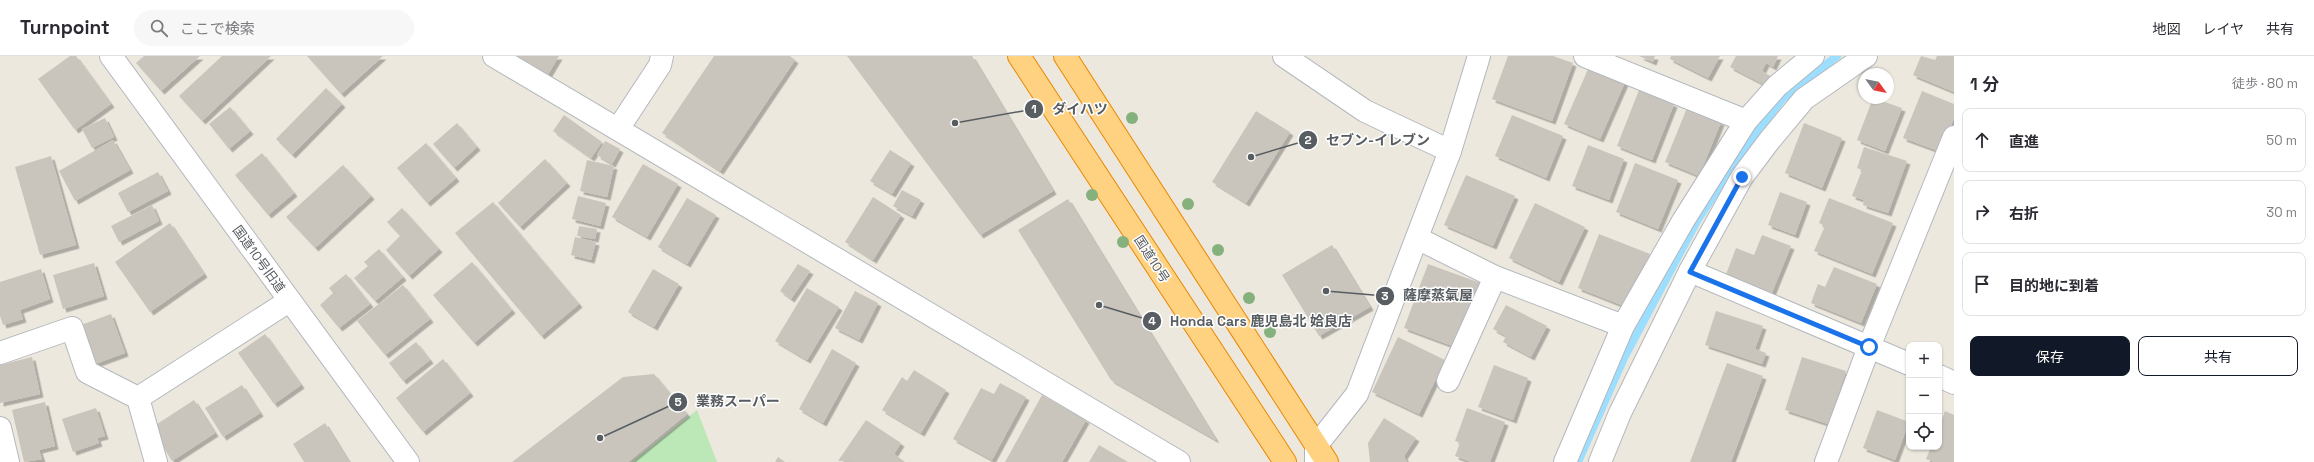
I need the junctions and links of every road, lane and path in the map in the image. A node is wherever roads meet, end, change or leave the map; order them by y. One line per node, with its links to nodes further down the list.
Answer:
1 (111, 56): 18 (street, 国道10号旧道)
2 (494, 56): 12 (street)
3 (662, 56): 12 (street)
4 (1020, 56): 33 (highway, 国道10号)
5 (1065, 56): 28 (highway)
6 (1284, 56): 14 (street)
7 (1479, 56): 14 (street)
8 (1585, 56): 11 (street)
9 (1813, 56): 11 (street)
10 (1866, 56): 16 (street)
11 (1746, 121): 19 (street)
12 (618, 130): 32 (street)
13 (1954, 137): 20 (street)
14 (1450, 151): 15 (street)
15 (1417, 238): 17 (street); 28 (street)
16 (1690, 272): 20 (street); 35 (street)
17 (1495, 276): 19 (street); 24 (street)
18 (289, 301): 26 (street); 31 (street, 国道10号旧道)
19 (1623, 326): 34 (street)
20 (1869, 347): 22 (street); 36 (street)
21 (0, 353): 26 (street)
22 (1906, 363)
23 (1942, 377): 25 (street)
24 (1448, 381)
25 (1954, 383)
26 (138, 398): 30 (street)
27 (0, 428): 29 (street)
28 (1319, 457)
29 (8, 462)
30 (156, 462)
31 (408, 462)
32 (1179, 462)
33 (1285, 462)
34 (1565, 462)
35 (1600, 462)
36 (1826, 462)

